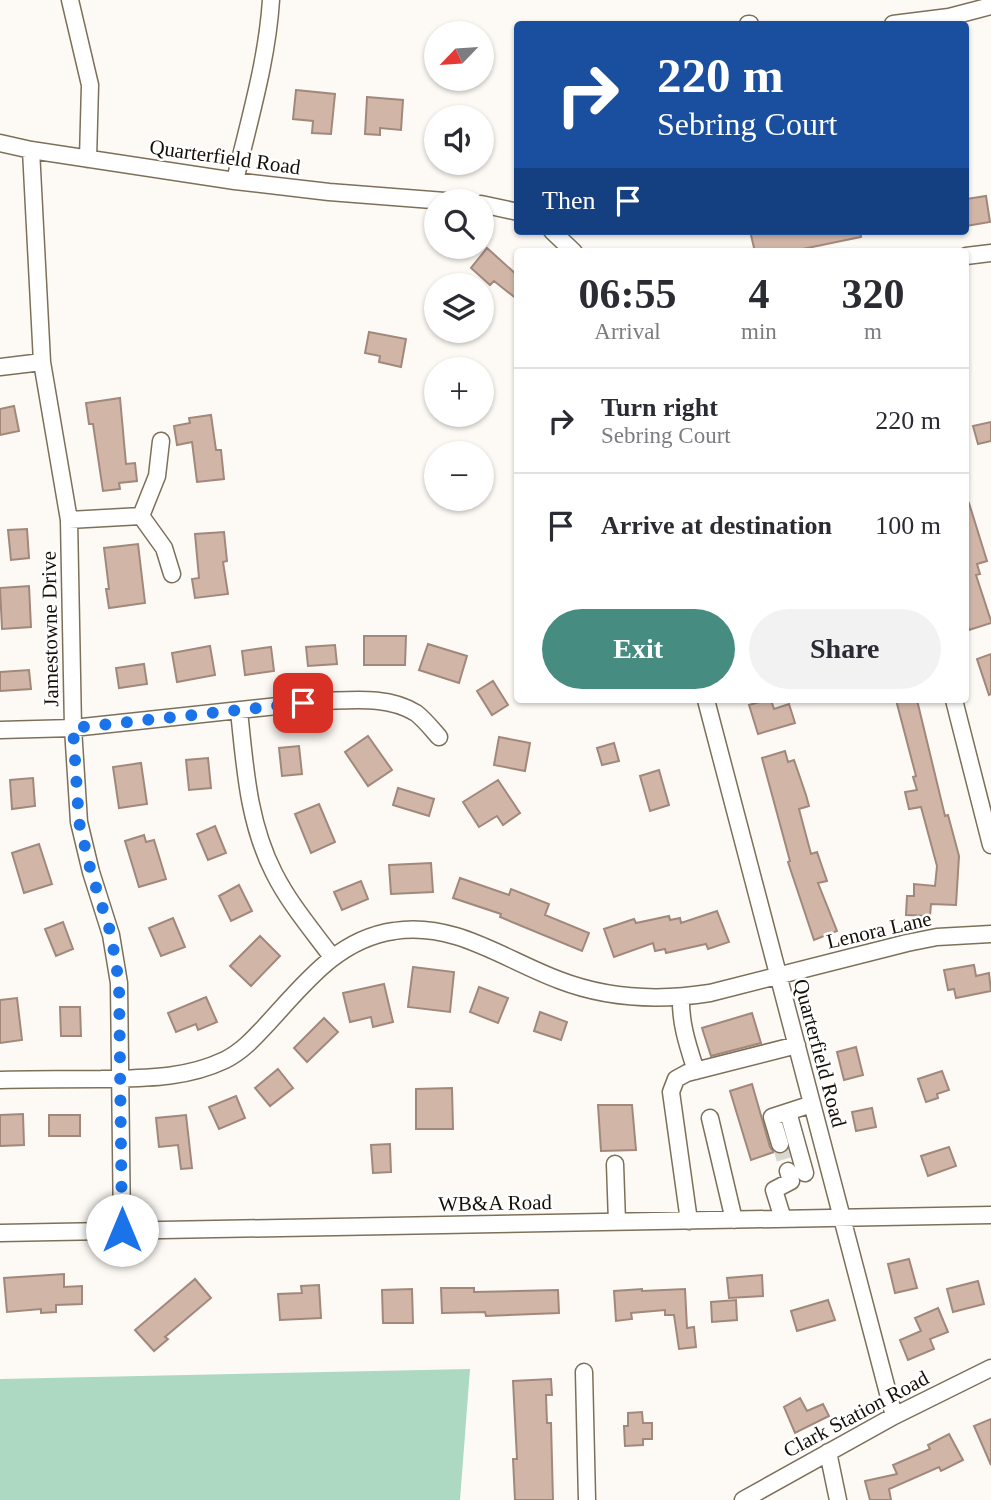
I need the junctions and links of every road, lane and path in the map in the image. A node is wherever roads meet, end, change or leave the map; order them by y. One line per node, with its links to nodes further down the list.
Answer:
1 (69, 0): 7 (street)
2 (271, 0): 8 (street)
3 (991, 6): 4 (street)
4 (917, 21)
5 (0, 143): 6 (street, Quarterfield Road)
6 (31, 150): 7 (street, Quarterfield Road); 16 (street, Jamestowne Drive)
7 (88, 159): 8 (street, Quarterfield Road)
8 (235, 181): 9 (street, Quarterfield Road)
9 (424, 199)
10 (494, 207): 11 (street)
11 (514, 211)
12 (556, 235): 13 (street)
13 (571, 248)
14 (991, 253): 15 (street)
15 (969, 256)
16 (42, 362): 17 (street); 20 (street, Jamestowne Drive)
17 (0, 367)
18 (161, 441): 19 (street)
19 (141, 516): 20 (street); 21 (street)
20 (69, 520): 25 (street, Jamestowne Drive)
21 (172, 574)
22 (707, 703): 31 (street, Quarterfield Road)
23 (955, 703): 28 (street)
24 (239, 711): 25 (street); 27 (street); 30 (street)
25 (73, 728): 26 (street); 35 (street, Jamestowne Drive)
26 (0, 730)
27 (439, 737)
28 (991, 845)
29 (991, 934): 31 (street, Lenora Lane)
30 (332, 957): 32 (street, Lenora Lane); 35 (street, Lenora Lane)
31 (779, 977): 32 (street, Lenora Lane); 33 (street, Quarterfield Road)
32 (681, 997): 34 (street)
33 (797, 1045): 34 (street); 37 (street, Quarterfield Road)
34 (696, 1071): 48 (street)
35 (122, 1079): 36 (street, Lenora Lane); 50 (street, Jamestowne Drive)
36 (0, 1080)
37 (812, 1104): 38 (street); 41 (street, Quarterfield Road)
38 (788, 1112): 40 (street); 43 (street)
39 (710, 1118): 47 (street)
40 (780, 1144)
41 (826, 1160): 43 (street); 45 (street, Quarterfield Road)
42 (615, 1164): 49 (street)
43 (794, 1175): 46 (street)
44 (991, 1215): 45 (street, WB&A Road)
45 (841, 1218): 46 (street, WB&A Road); 54 (street, Quarterfield Road)
46 (783, 1219): 47 (street, WB&A Road)
47 (734, 1220): 48 (street, WB&A Road)
48 (690, 1221): 49 (street, WB&A Road)
49 (618, 1222): 50 (street, WB&A Road)
50 (122, 1230): 51 (street, WB&A Road)
51 (0, 1233)
52 (991, 1368): 54 (street, Clark Station Road)
53 (584, 1372): 56 (street)
54 (894, 1416): 55 (street, Clark Station Road)
55 (828, 1452): 57 (street, Clark Station Road); 58 (street)
56 (587, 1500)
57 (743, 1500)
58 (838, 1500)

